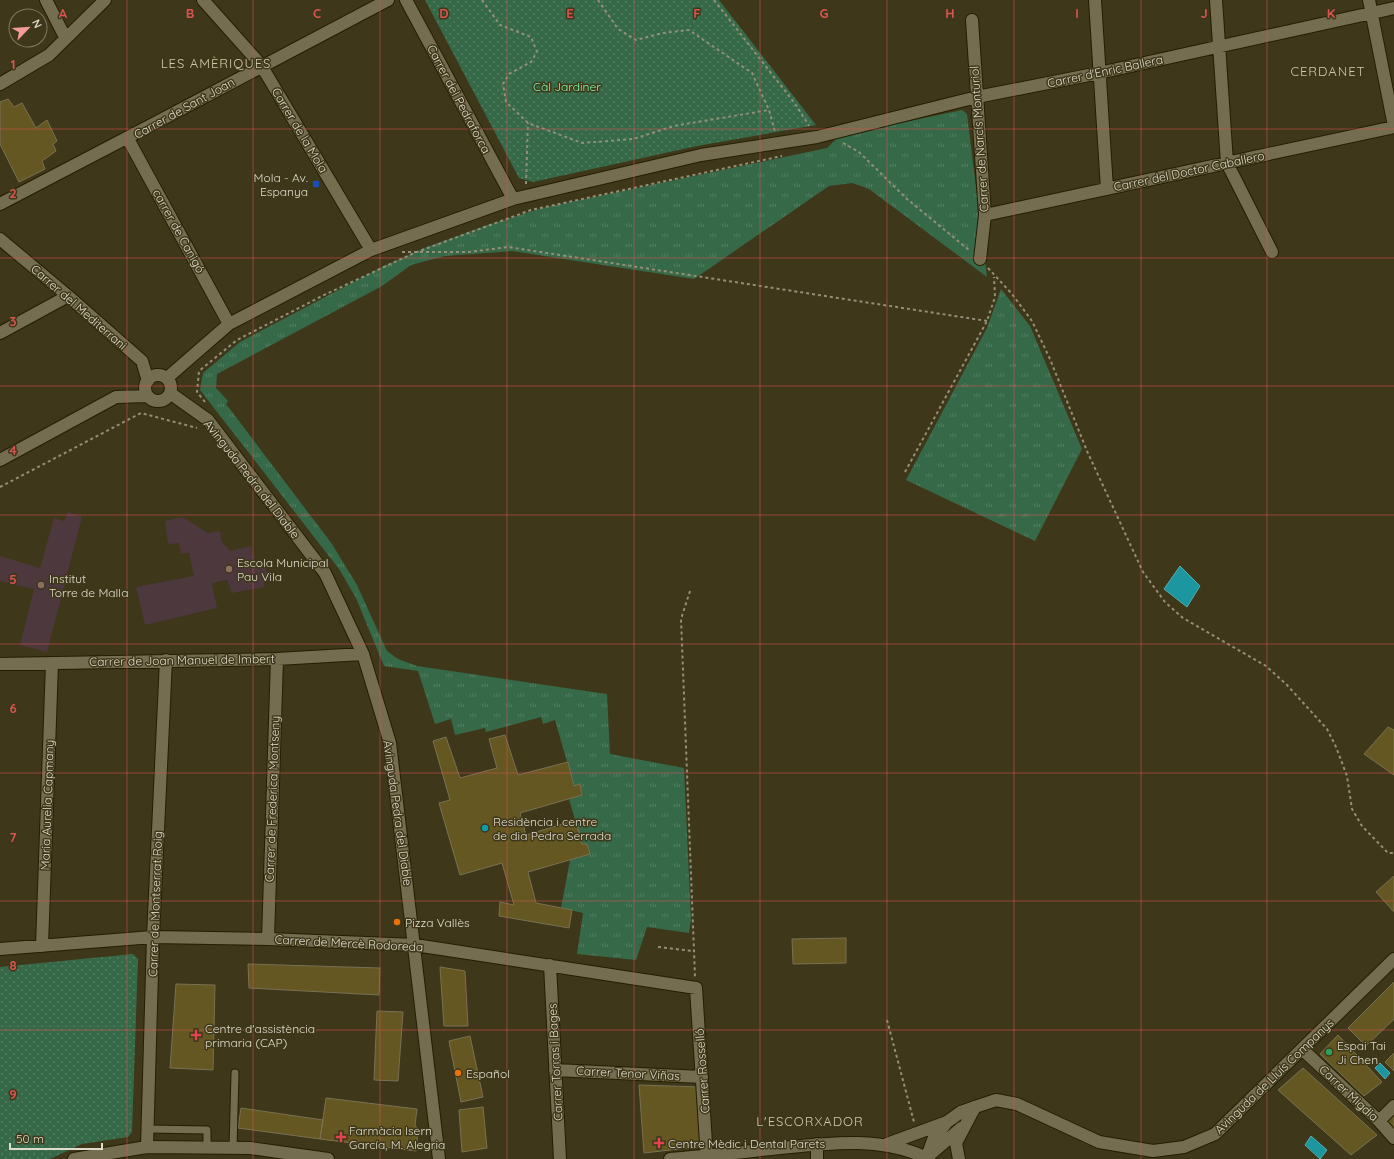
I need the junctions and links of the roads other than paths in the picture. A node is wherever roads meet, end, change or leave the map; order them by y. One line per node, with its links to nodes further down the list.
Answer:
1 (46, 0): 12 (street)
2 (105, 0): 12 (street)
3 (203, 0): 14 (street, Carrer de la Mola)
4 (388, 0): 14 (street, Carrer de Sant Joan)
5 (406, 0): 22 (street, Carrer del Pedraforca)
6 (1095, 0): 15 (street)
7 (1216, 0): 13 (street)
8 (1369, 0): 10 (street)
9 (1394, 8): 10 (street, Carrer d'Enric Ballera)
10 (1372, 13): 13 (street, Carrer d'Enric Ballera); 18 (street)
11 (972, 20): 17 (street, Carrer de Narcís Monturiol)
12 (66, 37): 16 (street)
13 (1218, 47): 15 (street, Carrer d'Enric Ballera); 20 (street)
14 (261, 65): 19 (street, Carrer de Sant Joan); 26 (street, Carrer de la Mola)
15 (1099, 73): 17 (street, Carrer d'Enric Ballera); 21 (street)
16 (0, 84)
17 (977, 97): 22 (street, Carrer d'Enric Ballera); 24 (street, Carrer de Narcís Monturiol)
18 (1394, 126): 20 (street, Carrer del Doctor Caballero)
19 (128, 138): 23 (street, Carrer de Sant Joan); 30 (street, carrer de Canigó)
20 (1227, 163): 21 (street, Carrer del Doctor Caballero); 27 (street)
21 (1107, 189): 24 (street, Carrer del Doctor Caballero)
22 (513, 199): 26 (street, Carrer d'Enric Ballera)
23 (0, 204)
24 (985, 215): 28 (street, Carrer de Narcís Monturiol)
25 (0, 239): 29 (street, Carrer del Mediterrani)
26 (371, 250): 30 (street, Carrer d'Enric Ballera)
27 (1272, 252)
28 (980, 258)
29 (68, 296): 31 (street); 33 (street, Carrer del Mediterrani)
30 (229, 324): 32 (street, Carrer d'Enric Ballera)
31 (0, 334)
32 (167, 378): 33 (street); 34 (street)
33 (148, 381): 35 (street)
34 (170, 393): 35 (street); 37 (street, Avinguda Pedra del Diable)
35 (148, 396): 36 (street)
36 (0, 460)
37 (363, 654): 38 (street, Carrer de Joan Manuel de Imbert); 44 (street, Avinguda Pedra del Diable)
38 (276, 659): 39 (street, Carrer de Joan Manuel de Imbert); 43 (street, Carrer de Frederica Montseny)
39 (166, 660): 40 (street, Carrer de Joan Manuel de Imbert); 42 (street, Carrer de Montserrat Roig)
40 (52, 663): 41 (street, Carrer de Joan Manuel de Imbert); 45 (street, Maria Aurelia Capmany)
41 (0, 664)
42 (153, 937): 43 (street, Carrer de Mercè Rodoreda); 45 (street, Carrer de Mercè Rodoreda); 59 (street, Carrer de Montserrat Roig)
43 (268, 939): 44 (street, Carrer de Mercè Rodoreda)
44 (415, 945): 48 (street, Carrer de Mercè Rodoreda); 71 (street, Avinguda Pedra del Diable)
45 (42, 946): 46 (street, Carrer de Mercè Rodoreda)
46 (0, 949)
47 (1394, 959): 50 (street, Avinguda de Lluís Companys)
48 (550, 965): 49 (street, Carrer de Mercè Rodoreda); 51 (street, Carrer Torras i Bages)
49 (696, 988): 53 (street, Carrer Rosselló)
50 (1303, 1050): 55 (street, Avinguda de Lluís Companys); 56 (street, Carrer Migdia)
51 (555, 1070): 53 (street, Carrer Tenor Viñas); 72 (street, Carrer Torras i Bages)
52 (235, 1073): 65 (lane)
53 (702, 1077): 67 (street, Carrer Rosselló)
54 (1394, 1106): 56 (street)
55 (975, 1107): 57 (street, Avinguda de Lluís Companys); 58 (street)
56 (1379, 1121): 60 (street, Carrer Migdia)
57 (947, 1122): 62 (street); 68 (street)
58 (967, 1122): 68 (street); 75 (street)
59 (147, 1129): 63 (street, Carrer de Montserrat Roig); 64 (lane)
60 (1394, 1138)
61 (817, 1144): 62 (street); 66 (street); 74 (street)
62 (888, 1144): 68 (street)
63 (146, 1148): 64 (street); 69 (street)
64 (207, 1148): 65 (street)
65 (233, 1148): 70 (street)
66 (758, 1155): 67 (street)
67 (707, 1157): 73 (street)
68 (928, 1158)
69 (74, 1159)
70 (328, 1159)
71 (439, 1159)
72 (560, 1159)
73 (670, 1159)
74 (817, 1159)
75 (959, 1159)

